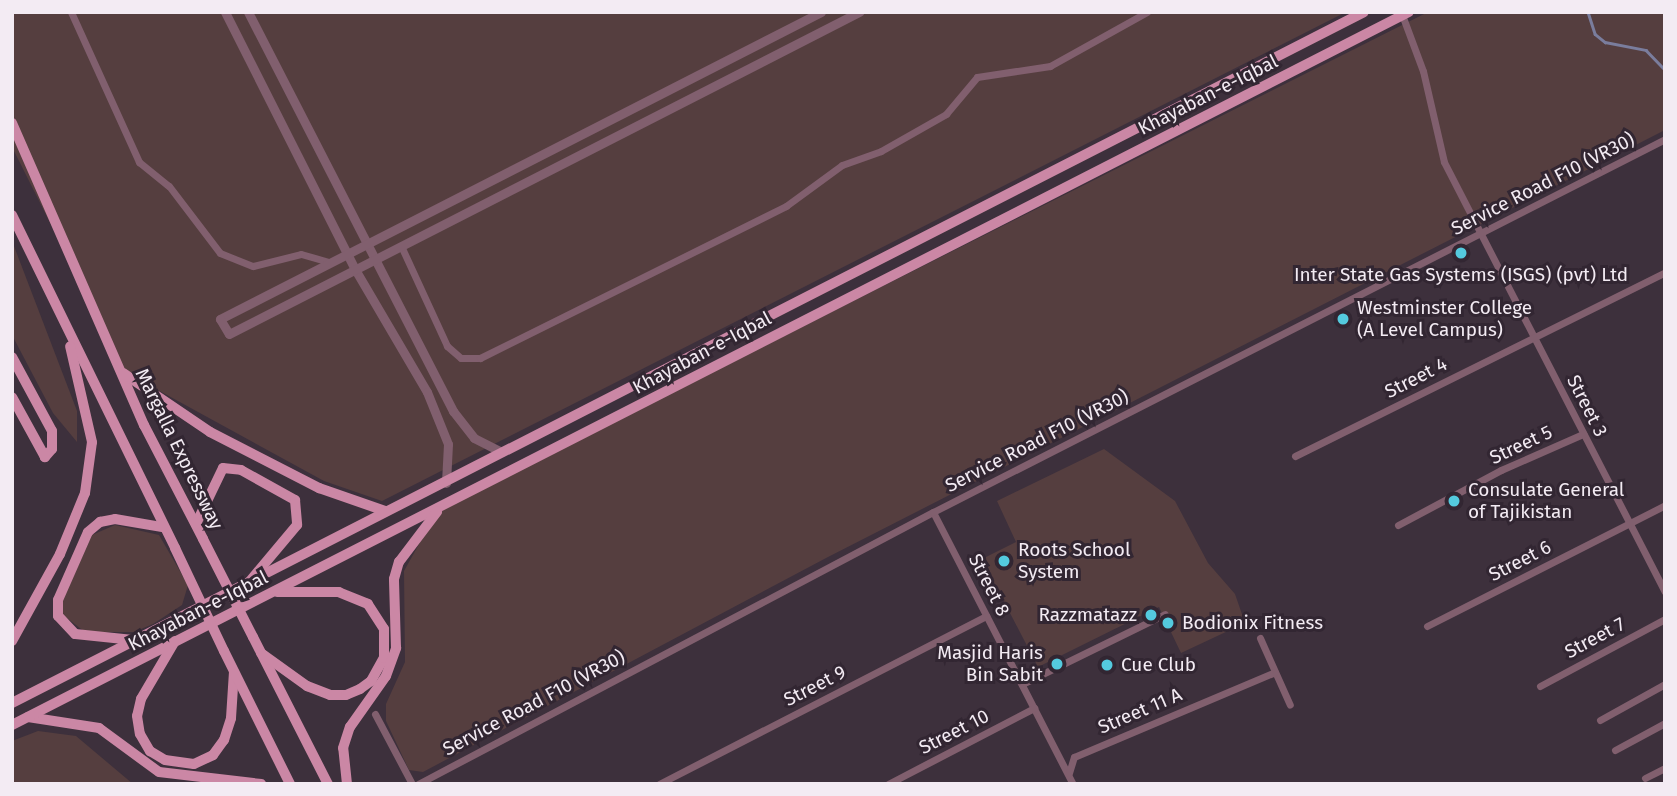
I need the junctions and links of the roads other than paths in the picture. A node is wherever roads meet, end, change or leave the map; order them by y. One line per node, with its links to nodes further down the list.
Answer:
1 (71, 12): 17 (street)
2 (225, 12): 15 (street)
3 (247, 12): 13 (street)
4 (821, 12): 13 (street)
5 (859, 12): 14 (street)
6 (1147, 12): 14 (street)
7 (1364, 12): 26 (main road, Khayaban-e-Iqbal)
8 (1404, 13): 12 (street, Street 3); 30 (main road, Khayaban-e-Iqbal)
9 (12, 122): 23 (main road, Margalla Expressway)
10 (1665, 139): 12 (street, Service Road F10 (VR30))
11 (12, 215): 21 (main road)
12 (1482, 233): 20 (street, Street 3); 32 (street, Service Road F10 (VR30))
13 (367, 242): 15 (street); 16 (street)
14 (402, 247): 16 (street)
15 (347, 252): 17 (street); 18 (street)
16 (376, 260): 18 (street); 26 (street)
17 (329, 262): 18 (street)
18 (356, 271): 28 (street)
19 (1665, 271): 20 (street, Street 4)
20 (1535, 335): 25 (street, Street 3); 27 (street, Street 4)
21 (68, 338): 36 (main road); 46 (main road)
22 (12, 358): 24 (main road)
23 (121, 372): 31 (main road); 34 (main road, Margalla Expressway)
24 (12, 397)
25 (1583, 434): 33 (street, Street 3); 35 (street, Street 5)
26 (502, 452): 28 (main road, Khayaban-e-Iqbal)
27 (1294, 456)
28 (446, 483): 31 (main road, Khayaban-e-Iqbal)
29 (1665, 505): 33 (street, Street 6)
30 (438, 510): 38 (main road, Khayaban-e-Iqbal); 69 (main road)
31 (385, 511): 37 (main road, Khayaban-e-Iqbal)
32 (933, 512): 41 (street, Street 8); 71 (street, Service Road F10 (VR30))
33 (1630, 522): 39 (street, Street 3); 43 (street, Street 6)
34 (196, 524): 37 (main road); 48 (main road, Margalla Expressway, bridge)
35 (1398, 525)
36 (162, 527): 45 (main road); 50 (main road, bridge)
37 (249, 584): 45 (main road, Khayaban-e-Iqbal)
38 (275, 592): 47 (main road, Khayaban-e-Iqbal); 48 (main road)
39 (1665, 592)
40 (1165, 614): 51 (street)
41 (986, 615): 51 (street, Street 8); 72 (street, Street 9)
42 (1665, 619): 53 (street, Street 7)
43 (1427, 626)
44 (1260, 638): 49 (street)
45 (135, 640): 54 (main road, Khayaban-e-Iqbal)
46 (12, 641)
47 (175, 641): 50 (main road); 58 (main road, Khayaban-e-Iqbal)
48 (261, 653): 68 (main road, Margalla Expressway)
49 (1275, 672): 55 (street); 64 (street, Street 11 A)
50 (234, 673): 67 (main road)
51 (1022, 684): 56 (street, Street 8)
52 (1665, 684): 59 (street)
53 (1540, 686)
54 (12, 703)
55 (1290, 705)
56 (1034, 708): 64 (street, Street 8); 73 (street, Street 10)
57 (376, 714): 70 (street)
58 (28, 717): 61 (main road, Khayaban-e-Iqbal); 66 (main road)
59 (1600, 720)
60 (1665, 723): 62 (street)
61 (12, 725)
62 (1615, 750)
63 (1665, 768): 65 (street)
64 (1069, 774): 74 (street, Street 8)
65 (1646, 778)
66 (261, 784)
67 (290, 784)
68 (328, 784)
69 (348, 784)
70 (412, 784)
71 (418, 784)
72 (659, 784)
73 (888, 784)
74 (1073, 784)

